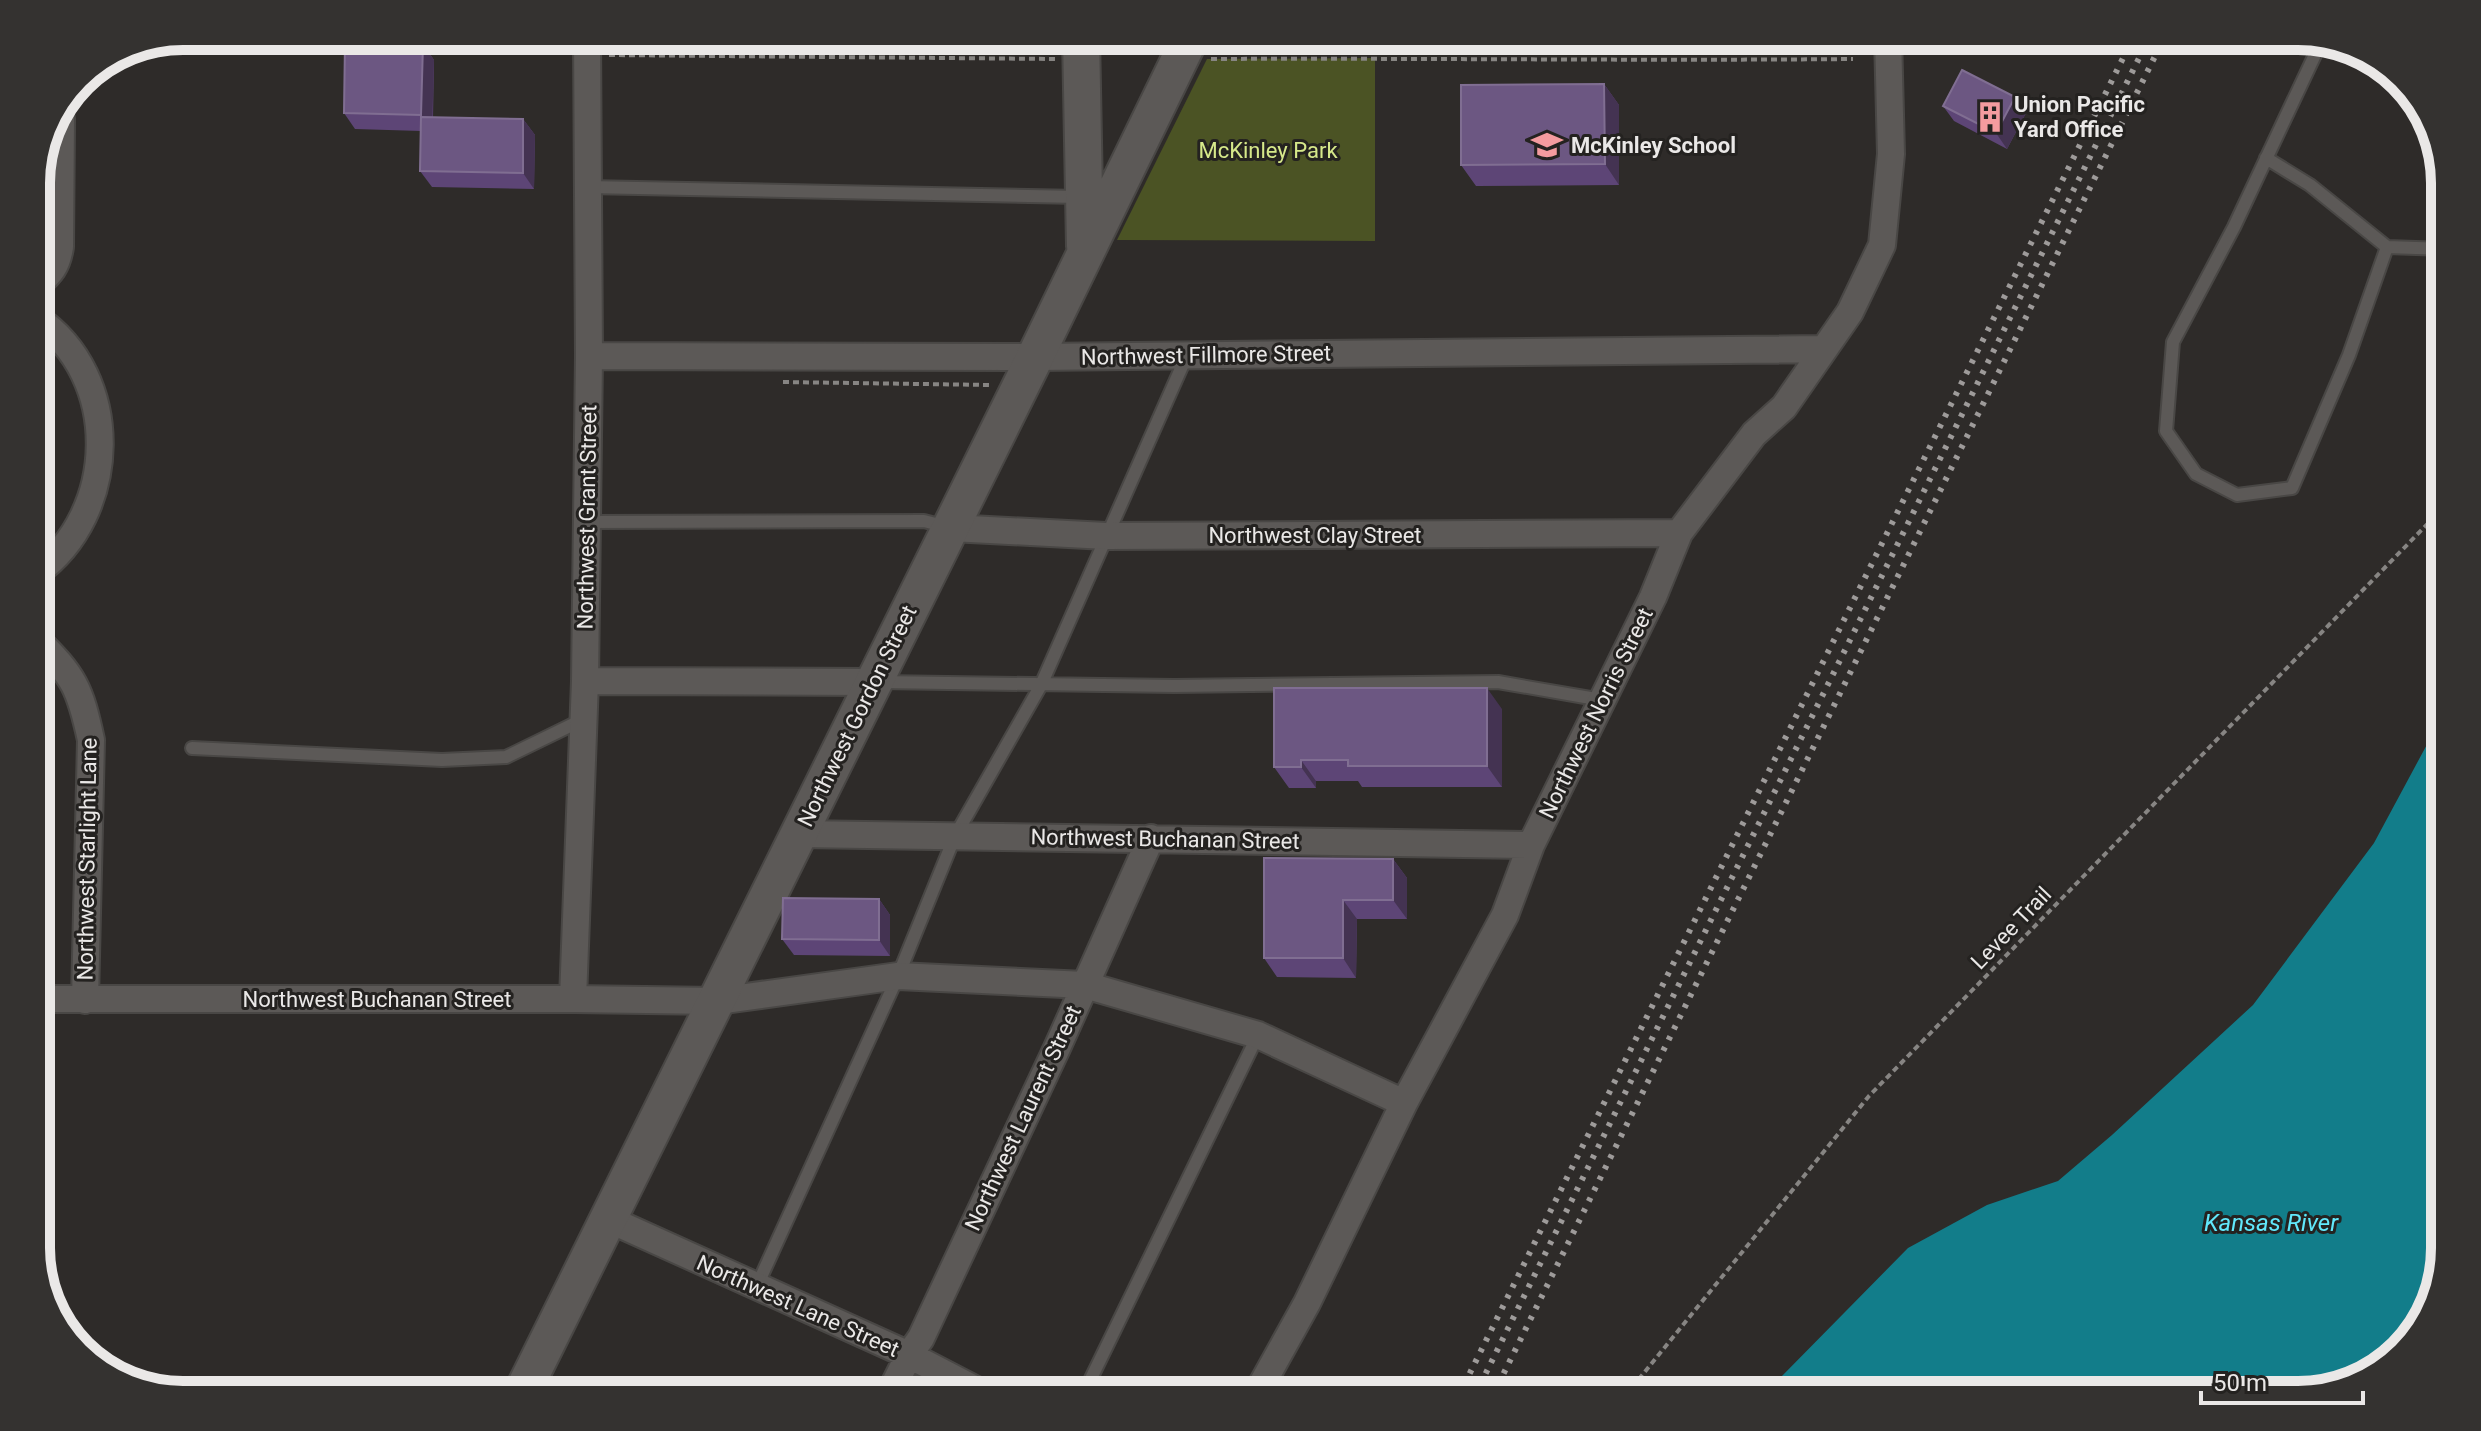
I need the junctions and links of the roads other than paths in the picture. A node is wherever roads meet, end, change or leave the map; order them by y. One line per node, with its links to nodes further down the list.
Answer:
1 (594, 50): 8 (street, Northwest Grant Street)
2 (1071, 50): 9 (main road)
3 (1197, 50): 12 (main road, Northwest Gordon Street)
4 (1888, 50): 15 (street, Northwest Norris Street)
5 (2317, 51): 7 (lane)
6 (61, 130): 13 (street)
7 (2266, 158): 10 (lane); 10 (lane)
8 (587, 187): 9 (lane); 17 (street, Northwest Grant Street)
9 (1083, 197): 12 (main road)
10 (2387, 247): 11 (lane)
11 (2431, 249)
12 (1085, 251): 18 (main road, Northwest Gordon Street)
13 (50, 274)
14 (50, 329): 23 (street)
15 (1824, 349): 16 (street, Northwest Fillmore Street); 21 (street, Northwest Norris Street)
16 (1187, 355): 18 (street, Northwest Fillmore Street); 22 (lane)
17 (589, 356): 18 (street, Northwest Fillmore Street); 19 (street, Northwest Grant Street)
18 (1027, 371): 20 (main road, Northwest Gordon Street)
19 (587, 522): 20 (lane); 25 (street, Northwest Grant Street)
20 (951, 528): 22 (street, Northwest Clay Street); 26 (main road, Northwest Gordon Street)
21 (1679, 533): 22 (street, Northwest Clay Street); 28 (street, Northwest Norris Street)
22 (1106, 536): 27 (lane)
23 (50, 563)
24 (50, 654): 39 (street, Northwest Starlight Lane)
25 (585, 681): 26 (street); 29 (street, Northwest Grant Street)
26 (874, 682): 27 (lane); 31 (main road, Northwest Gordon Street)
27 (1041, 685): 28 (lane); 32 (lane)
28 (1602, 700): 34 (street, Northwest Norris Street)
29 (584, 719): 30 (lane); 38 (street, Northwest Grant Street)
30 (192, 748)
31 (799, 834): 32 (street, Northwest Buchanan Street); 40 (main road, Northwest Gordon Street)
32 (955, 836): 33 (street, Northwest Buchanan Street); 35 (lane)
33 (1151, 838): 34 (street, Northwest Buchanan Street); 36 (street, Northwest Laurent Street)
34 (1531, 845): 42 (street, Northwest Norris Street)
35 (898, 976): 36 (street, Northwest Buchanan Street); 40 (street, Northwest Buchanan Street); 44 (lane)
36 (1085, 985): 41 (street, Northwest Buchanan Street); 45 (street, Northwest Laurent Street)
37 (50, 999): 39 (street, Northwest Buchanan Street)
38 (573, 999): 39 (street, Northwest Buchanan Street); 40 (street, Northwest Buchanan Street)
39 (85, 1000)
40 (717, 1001): 43 (main road, Northwest Gordon Street)
41 (1258, 1035): 42 (street, Northwest Buchanan Street); 49 (lane)
42 (1404, 1103): 50 (street, Northwest Norris Street)
43 (608, 1219): 44 (street, Northwest Lane Street); 46 (main road, Northwest Gordon Street)
44 (756, 1288): 45 (street, Northwest Lane Street)
45 (909, 1355): 47 (street, Northwest Laurent Street); 48 (street, Northwest Lane Street)
46 (528, 1381)
47 (896, 1381)
48 (959, 1381)
49 (1090, 1381)
50 (1264, 1381)

